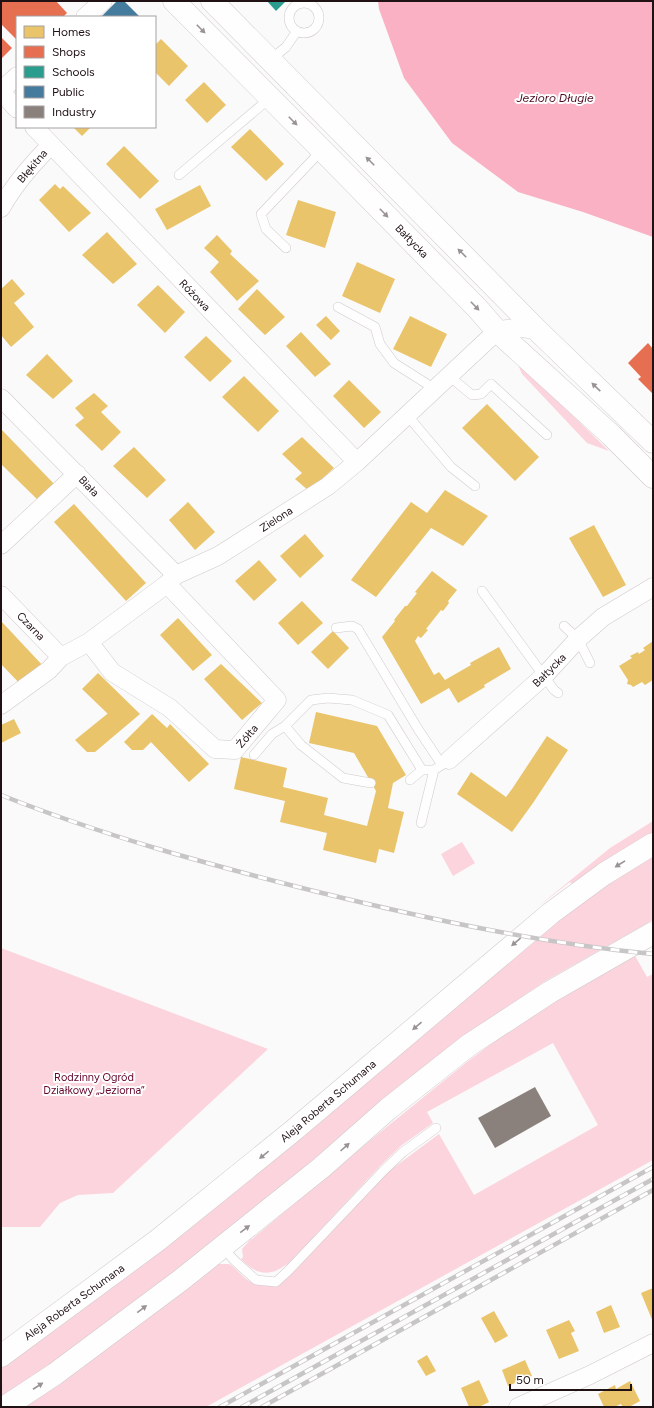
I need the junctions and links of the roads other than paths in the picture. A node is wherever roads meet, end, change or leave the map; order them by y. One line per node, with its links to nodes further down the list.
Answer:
1 (103, 1): 4 (street)
2 (174, 1): 9 (main road, Bałtycka, one-way to 9)
3 (212, 1): 6 (main road)
4 (86, 16)
5 (297, 31): 6 (lane)
6 (270, 60): 19 (main road, one-way to 6)
7 (16, 77): 8 (street)
8 (1, 91): 10 (street)
9 (270, 98): 13 (main road, Bałtycka, one-way to 13); 14 (lane)
10 (16, 108)
11 (35, 128): 12 (street, Różowa)
12 (50, 144): 15 (street, Błękitna); 26 (street, Różowa)
13 (322, 150): 16 (lane); 18 (main road, Bałtycka, one-way to 18)
14 (179, 175)
15 (1, 208)
16 (286, 248)
17 (338, 307): 21 (lane)
18 (497, 331): 19 (street); 20 (street, Zielona); 28 (main road, Bałtycka)
19 (538, 331): 25 (main road, one-way to 19)
20 (450, 376): 21 (street, Zielona); 24 (lane)
21 (435, 389): 23 (street, Zielona)
22 (1, 398): 27 (street, Biała)
23 (407, 415): 26 (street, Zielona); 29 (lane)
24 (547, 435)
25 (653, 442)
26 (357, 462): 31 (street, Zielona)
27 (77, 474): 30 (street); 31 (street, Biała)
28 (653, 478)
29 (475, 486)
30 (1, 545)
31 (172, 580): 38 (street, Zielona); 38 (street, Żółta)
32 (653, 587): 37 (street, Bałtycka)
33 (482, 591): 41 (lane)
34 (1, 595): 39 (street, Czarna)
35 (564, 626): 37 (lane)
36 (336, 628): 46 (lane)
37 (578, 639): 40 (lane); 41 (street, Bałtycka)
38 (89, 642): 39 (street, Zielona)
39 (61, 657): 43 (street, Zielona)
40 (590, 664)
41 (544, 676): 42 (lane); 46 (street, Bałtycka)
42 (558, 693)
43 (1, 705)
44 (285, 726): 45 (lane); 47 (lane); 49 (lane)
45 (254, 755)
46 (442, 765): 47 (lane); 50 (lane)
47 (422, 770): 48 (lane)
48 (410, 780)
49 (371, 783)
50 (421, 823)
51 (653, 844): 56 (main road, Aleja Roberta Schumana, one-way to 56)
52 (653, 933): 54 (main road, one-way to 52)
53 (436, 1128): 54 (lane)
54 (222, 1247): 57 (main road, one-way to 54)
55 (653, 1343): 58 (street)
56 (1, 1356)
57 (5, 1407)
58 (518, 1407)

